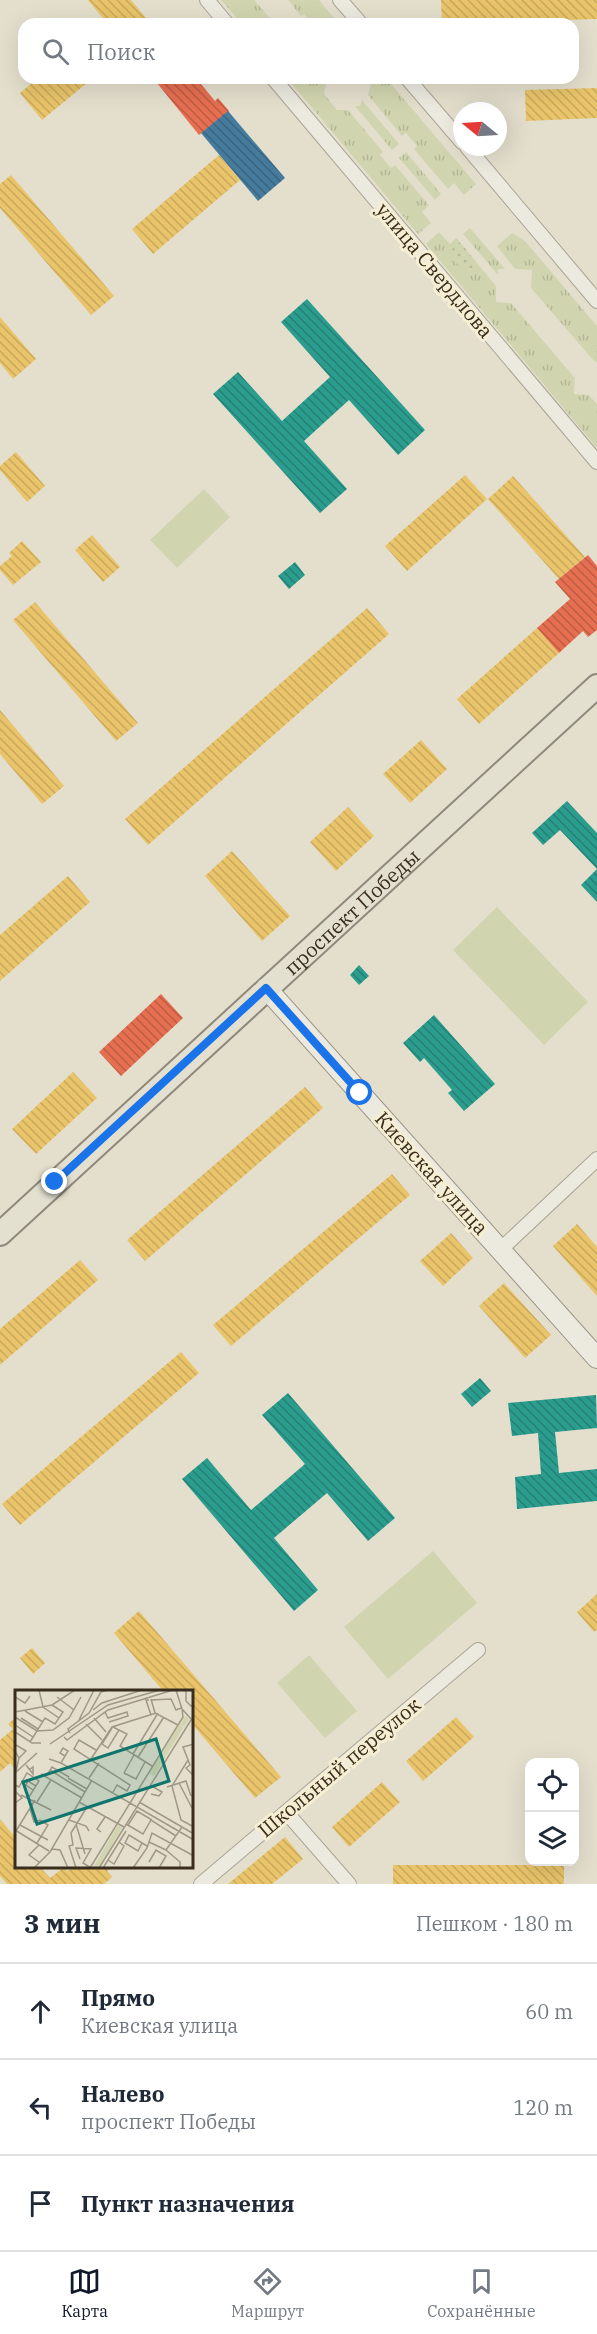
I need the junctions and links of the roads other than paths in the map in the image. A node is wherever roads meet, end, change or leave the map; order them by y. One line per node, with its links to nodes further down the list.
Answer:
1 (207, 0): 3 (street)
2 (340, 0): 4 (street)
3 (222, 18)
4 (356, 18)
5 (278, 84): 10 (street, улица Свердлова)
6 (412, 84): 7 (street)
7 (453, 132)
8 (475, 156): 9 (street)
9 (597, 301)
10 (597, 462)
11 (597, 686): 12 (main road, проспект Победы)
12 (266, 988): 14 (main road, проспект Победы); 15 (main road, Киевская улица)
13 (597, 1160): 15 (street)
14 (0, 1234)
15 (500, 1250): 16 (main road, Киевская улица)
16 (597, 1358)
17 (478, 1650): 18 (street, Школьный переулок)
18 (286, 1812): 19 (street, Школьный переулок); 20 (street)
19 (201, 1884)
20 (349, 1884)

